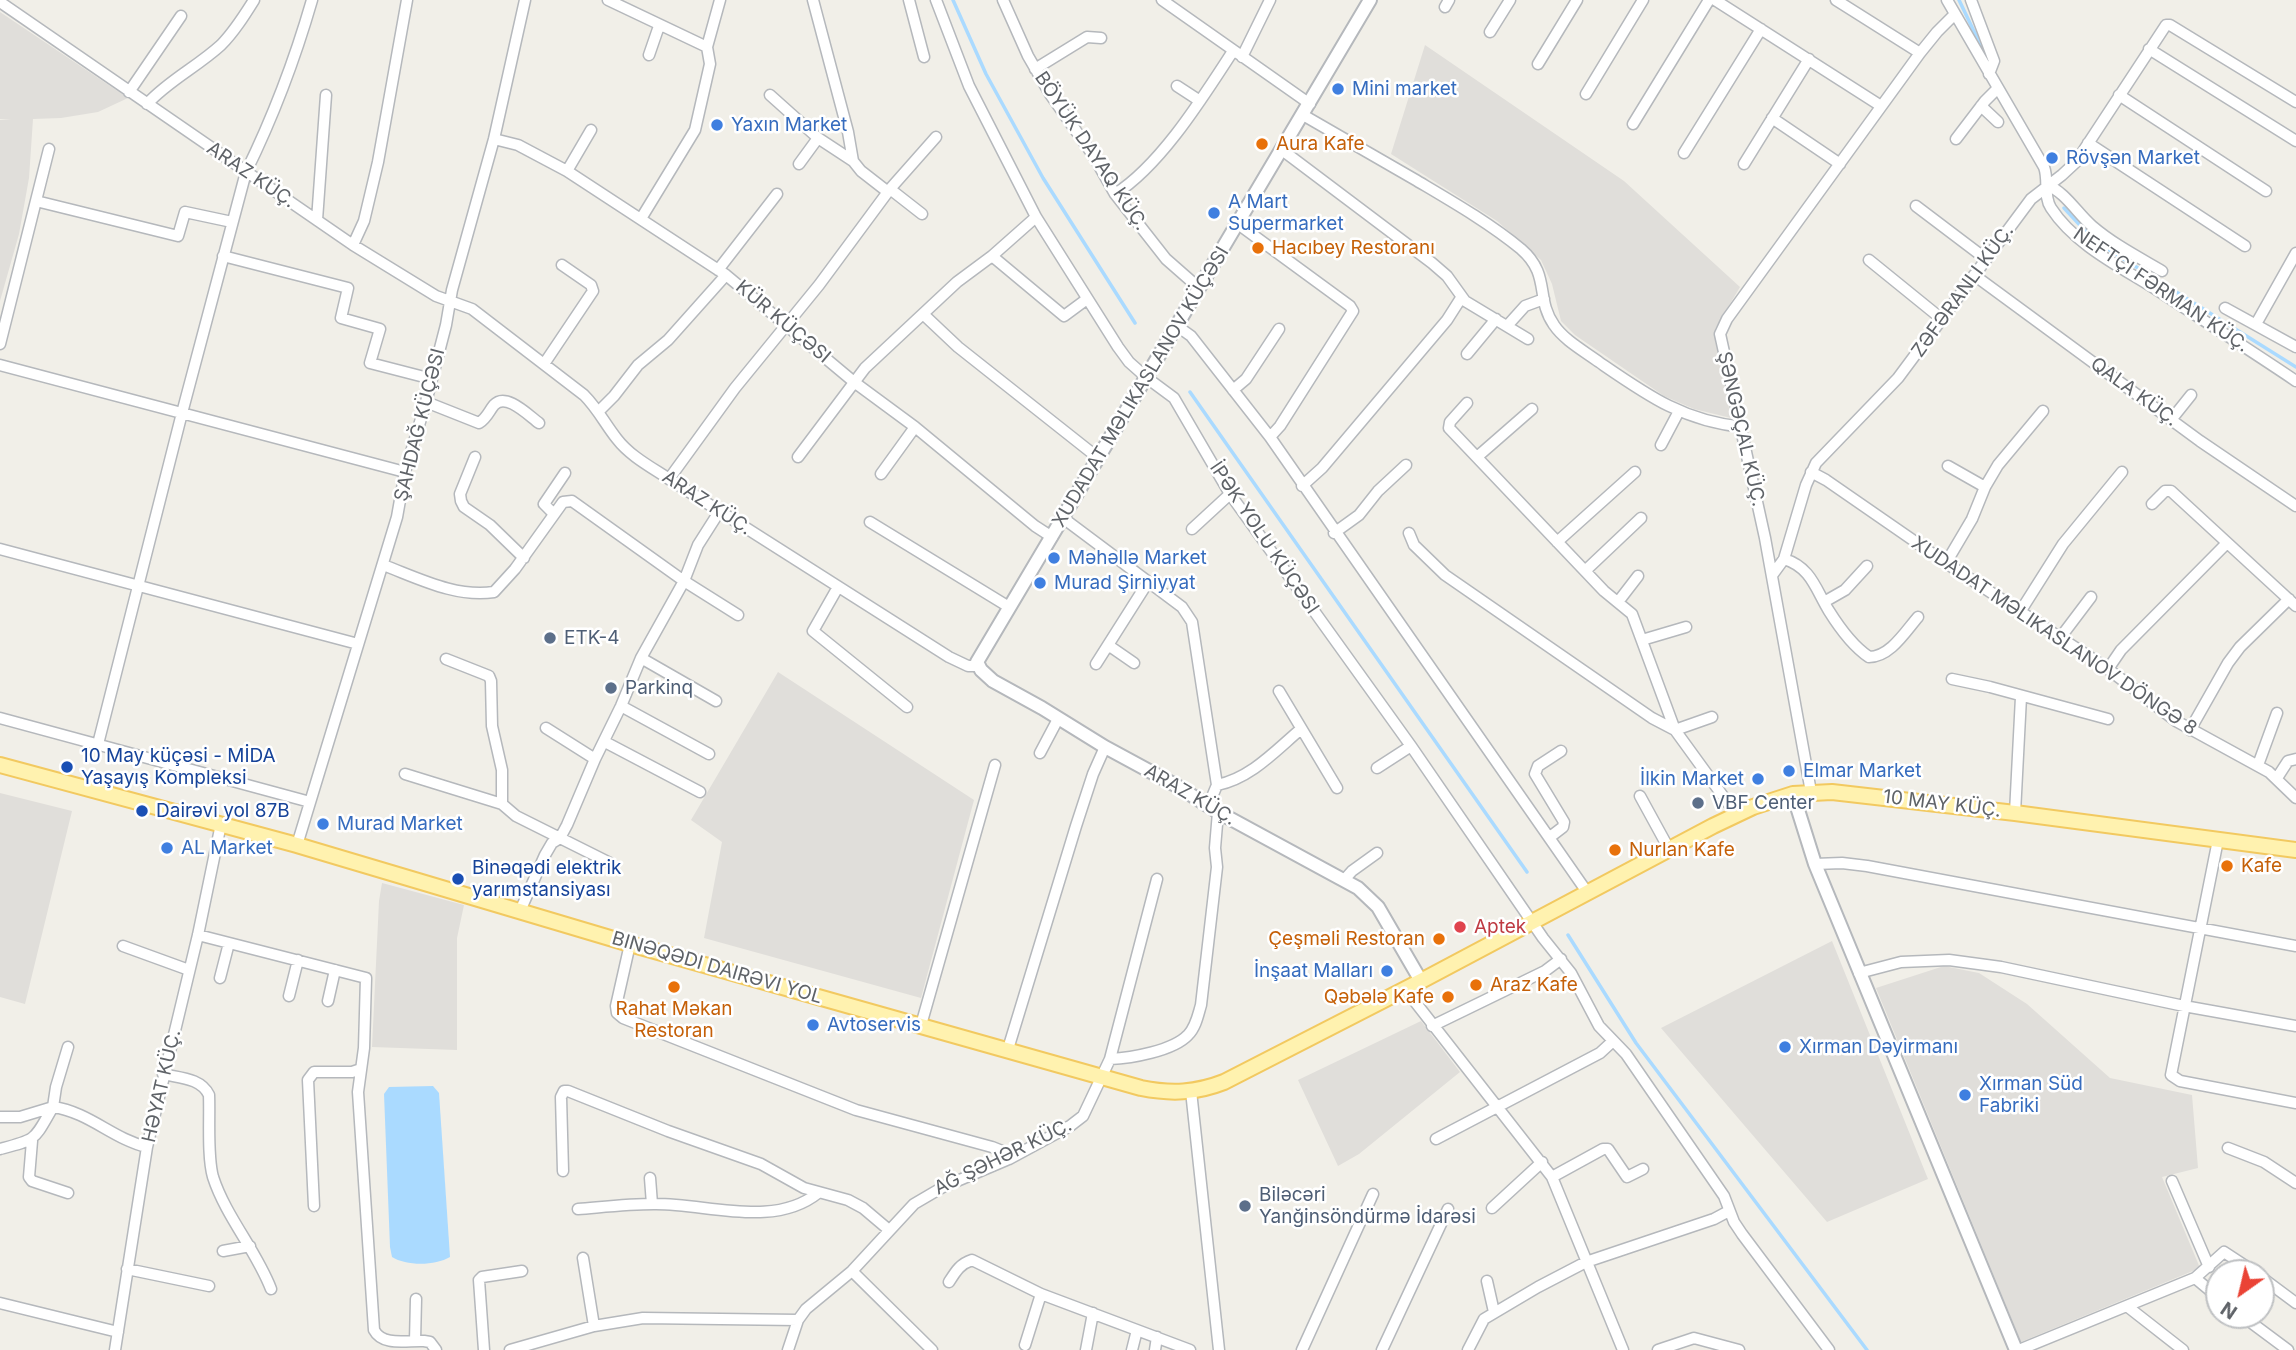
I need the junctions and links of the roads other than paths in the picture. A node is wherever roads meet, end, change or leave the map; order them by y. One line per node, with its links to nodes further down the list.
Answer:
1 (254, 0): 48 (street)
2 (312, 0): 70 (street)
3 (407, 0): 84 (street)
4 (525, 0): 58 (street, ŞAHDAĞ KÜÇƏSI)
5 (608, 0): 25 (street)
6 (720, 0): 29 (street)
7 (813, 0): 65 (street)
8 (909, 0): 34 (street)
9 (936, 0): 79 (street, İPƏK YOLU KÜÇƏSI)
10 (1003, 0): 37 (street, BÖYÜK DAYAQ KÜÇ.)
11 (1162, 0): 32 (street)
12 (1270, 0): 32 (street)
13 (1370, 0): 51 (street, XUDADAT MƏLIKASLANOV KÜÇƏSI)
14 (1510, 0): 27 (street)
15 (1577, 0): 36 (street)
16 (1643, 0): 42 (street)
17 (1709, 0): 54 (street)
18 (1715, 0): 26 (street)
19 (1836, 0): 31 (street)
20 (1947, 0): 23 (street, NEFTÇI FƏRMAN KÜÇ.)
21 (1971, 0): 38 (street)
22 (0, 2): 41 (street, ARAZ KÜÇ.)
23 (1955, 14): 31 (street, ŞƏNGƏÇAL KÜÇ.); 38 (street, NEFTÇI FƏRMAN KÜÇ.)
24 (181, 16): 41 (street)
25 (659, 26): 29 (street); 33 (street)
26 (1760, 29): 35 (street); 64 (street)
27 (1490, 32)
28 (1101, 38): 37 (street)
29 (707, 47): 80 (street)
30 (2149, 49): 45 (street); 47 (street); 60 (street)
31 (1920, 53): 49 (street, ŞƏNGƏÇAL KÜÇ.)
32 (1237, 54): 46 (street); 51 (street)
33 (649, 55)
34 (924, 57)
35 (1809, 59): 49 (street); 52 (street)
36 (1538, 64)
37 (1035, 69): 75 (street, BÖYÜK DAYAQ KÜÇ.)
38 (1989, 74): 40 (street, NEFTÇI FƏRMAN KÜÇ.)
39 (1177, 86): 46 (street)
40 (1998, 88): 50 (street); 71 (street, NEFTÇI FƏRMAN KÜÇ.)
41 (129, 92): 48 (street, ARAZ KÜÇ.)
42 (1587, 93)
43 (326, 94): 81 (street)
44 (770, 95): 57 (street)
45 (2119, 95): 61 (street); 73 (street)
46 (1200, 101): 75 (street)
47 (2296, 102)
48 (147, 104): 70 (street, ARAZ KÜÇ.)
49 (1881, 106): 68 (street, ŞƏNGƏÇAL KÜÇ.)
50 (1981, 106): 53 (street); 59 (street)
51 (1307, 109): 63 (street, XUDADAT MƏLIKASLANOV KÜÇƏSI); 98 (street)
52 (1772, 118): 67 (street); 68 (street)
53 (1998, 122)
54 (1633, 124)
55 (591, 130): 69 (street)
56 (936, 137): 72 (street)
57 (818, 138): 65 (street); 66 (street)
58 (494, 139): 69 (street, KÜR KÜÇƏSI); 99 (street, ŞAHDAĞ KÜÇƏSI)
59 (1956, 139)
60 (2296, 141)
61 (2088, 143): 71 (street); 85 (street)
62 (49, 149): 76 (street)
63 (1282, 150): 83 (street, XUDADAT MƏLIKASLANOV KÜÇƏSI); 96 (street)
64 (1684, 153)
65 (853, 161): 72 (street)
66 (799, 164)
67 (1744, 164)
68 (1840, 164): 131 (street, ŞƏNGƏÇAL KÜÇ.)
69 (567, 171): 80 (street, KÜR KÜÇƏSI)
70 (246, 172): 81 (street, ARAZ KÜÇ.); 82 (street)
71 (2047, 184): 89 (street); 92 (street); 117 (street, NEFTÇI FƏRMAN KÜÇ.)
72 (889, 190): 78 (street); 104 (street)
73 (2266, 191)
74 (776, 194): 93 (street)
75 (1115, 194): 95 (street, BÖYÜK DAYAQ KÜÇ.)
76 (36, 201): 82 (street); 110 (street)
77 (1916, 206): 89 (street)
78 (922, 214)
79 (1036, 216): 88 (street); 97 (street, İPƏK YOLU KÜÇƏSI)
80 (642, 217): 93 (street, KÜR KÜÇƏSI)
81 (317, 220): 84 (street, ARAZ KÜÇ.)
82 (232, 222): 87 (street)
83 (1238, 223): 95 (street, XUDADAT MƏLIKASLANOV KÜÇƏSI); 132 (street)
84 (353, 245): 99 (street, ARAZ KÜÇ.)
85 (2245, 246)
86 (2296, 253): 105 (street)
87 (223, 256): 116 (street); 127 (street)
88 (992, 256): 97 (street); 101 (street)
89 (1986, 259): 94 (street)
90 (1869, 260): 103 (street)
91 (562, 265): 113 (street)
92 (2162, 271)
93 (722, 272): 104 (street, KÜR KÜÇƏSI); 124 (street)
94 (1974, 275): 103 (street); 128 (street, QALA KÜÇ.)
95 (1199, 288): 106 (street, XUDADAT MƏLIKASLANOV KÜÇƏSI)
96 (1461, 298): 102 (street); 147 (street)
97 (1087, 299): 115 (street, İPƏK YOLU KÜÇƏSI)
98 (1544, 299): 107 (street); 125 (street)
99 (450, 301): 113 (street, ARAZ KÜÇ.); 116 (street, ŞAHDAĞ KÜÇƏSI)
100 (2225, 308): 105 (street)
101 (923, 314): 118 (street); 136 (street)
102 (1496, 320): 107 (street); 112 (street)
103 (1943, 320): 143 (street)
104 (786, 324): 118 (street, KÜR KÜÇƏSI); 146 (street)
105 (2256, 324): 111 (street)
106 (1177, 326): 115 (street, XUDADAT MƏLIKASLANOV KÜÇƏSI); 119 (street)
107 (1507, 326): 109 (street)
108 (1279, 329): 119 (street)
109 (1528, 339)
110 (0, 344)
111 (2296, 347)
112 (1467, 354)
113 (544, 364): 124 (street, ARAZ KÜÇ.)
114 (0, 365): 127 (street)
115 (1147, 378): 136 (street, XUDADAT MƏLIKASLANOV KÜÇƏSI); 149 (street, İPƏK YOLU KÜÇƏSI)
116 (432, 380): 121 (street, ŞAHDAĞ KÜÇƏSI)
117 (2296, 381)
118 (853, 382): 130 (street, KÜR KÜÇƏSI); 135 (street)
119 (1233, 390): 132 (street)
120 (2192, 395): 128 (street)
121 (426, 402): 129 (street); 140 (street, ŞAHDAĞ KÜÇƏSI)
122 (1467, 403): 137 (street)
123 (1532, 409): 137 (street)
124 (599, 411): 146 (street, ARAZ KÜÇ.)
125 (1679, 411): 131 (street); 133 (street)
126 (2043, 411): 148 (street)
127 (182, 413): 140 (street); 174 (street)
128 (2171, 420): 151 (street, QALA KÜÇ.)
129 (539, 423)
130 (915, 427): 145 (street); 160 (street, KÜR KÜÇƏSI)
131 (1742, 427): 170 (street, ŞƏNGƏÇAL KÜÇ.)
132 (1270, 437): 147 (street)
133 (1661, 445)
134 (475, 457): 164 (street)
135 (798, 457)
136 (1097, 457): 154 (street, XUDADAT MƏLIKASLANOV KÜÇƏSI)
137 (1477, 457): 161 (street)
138 (1406, 466): 158 (street)
139 (1948, 466): 148 (street)
140 (405, 472): 167 (street, ŞAHDAĞ KÜÇƏSI)
141 (565, 472): 153 (street)
142 (1635, 472): 161 (street)
143 (1811, 472): 165 (street); 166 (street, XUDADAT MƏLIKASLANOV DÖNGƏ 8)
144 (2122, 472): 181 (street)
145 (881, 474)
146 (669, 479): 152 (street, ARAZ KÜÇ.)
147 (1302, 486): 158 (street)
148 (1985, 487): 166 (street)
149 (1230, 494): 157 (street); 212 (street, İPƏK YOLU KÜÇƏSI)
150 (2152, 504): 162 (street)
151 (2296, 506)
152 (719, 512): 172 (street); 175 (street, ARAZ KÜÇ.)
153 (554, 514): 164 (street); 172 (street)
154 (1063, 519): 160 (street, XUDADAT MƏLIKASLANOV KÜÇƏSI); 173 (street)
155 (1641, 519): 169 (street)
156 (870, 522): 180 (street)
157 (1192, 529)
158 (1334, 533): 238 (street)
159 (1409, 533): 208 (street)
160 (1052, 537): 180 (street, XUDADAT MƏLIKASLANOV KÜÇƏSI)
161 (1557, 542): 169 (street)
162 (2227, 542): 179 (street); 194 (street)
163 (0, 549): 174 (street)
164 (524, 558): 167 (street)
165 (1784, 559): 170 (street); 178 (street)
166 (1946, 563): 181 (street, XUDADAT MƏLIKASLANOV DÖNGƏ 8)
167 (383, 565): 187 (street, ŞAHDAĞ KÜÇƏSI)
168 (1867, 566): 178 (street)
169 (1584, 571): 177 (street)
170 (1773, 574): 228 (street, ŞƏNGƏÇAL KÜÇ.)
171 (1638, 576): 177 (street)
172 (684, 581): 182 (street); 189 (street)
173 (1148, 582): 188 (street); 225 (street)
174 (139, 585): 187 (street); 211 (street)
175 (838, 587): 193 (street, ARAZ KÜÇ.); 200 (street)
176 (2091, 597): 185 (street)
177 (1618, 602): 186 (street)
178 (1824, 602): 183 (street)
179 (2292, 603): 209 (street)
180 (1009, 607): 193 (street, XUDADAT MƏLIKASLANOV KÜÇƏSI)
181 (2020, 612): 185 (street, XUDADAT MƏLIKASLANOV DÖNGƏ 8)
182 (738, 615)
183 (1918, 617)
184 (1686, 627): 186 (street)
185 (2060, 638): 194 (street, XUDADAT MƏLIKASLANOV DÖNGƏ 8)
186 (1642, 640): 208 (street)
187 (358, 644): 232 (street, ŞAHDAĞ KÜÇƏSI)
188 (1108, 645): 191 (street); 192 (street)
189 (640, 658): 198 (street); 199 (street)
190 (446, 659): 233 (street)
191 (1135, 663)
192 (1096, 664)
193 (978, 666): 204 (street, ARAZ KÜÇ.)
194 (2108, 669): 209 (street, XUDADAT MƏLIKASLANOV DÖNGƏ 8)
195 (1952, 679): 197 (street)
196 (1279, 691): 207 (street)
197 (2021, 697): 205 (street); 235 (street)
198 (716, 701)
199 (621, 706): 210 (street); 216 (street)
200 (907, 707)
201 (2277, 713): 221 (street)
202 (1712, 716): 208 (street)
203 (0, 718): 211 (street)
204 (1058, 719): 213 (street, ARAZ KÜÇ.); 215 (street)
205 (2108, 719)
206 (546, 729): 217 (street)
207 (1301, 729): 225 (street); 226 (street)
208 (1675, 730): 236 (street)
209 (2190, 730): 221 (street, XUDADAT MƏLIKASLANOV DÖNGƏ 8)
210 (605, 741): 217 (street); 227 (street)
211 (98, 744): 232 (street)
212 (1411, 746): 222 (street); 251 (street, İPƏK YOLU KÜÇƏSI)
213 (1105, 747): 234 (street, ARAZ KÜÇ.); 274 (street)
214 (1561, 751): 238 (street)
215 (1040, 753)
216 (709, 754)
217 (595, 759): 239 (street)
218 (2296, 759): 224 (street)
219 (0, 765): 237 (main road, BINƏQƏDI DAIRƏVI YOL)
220 (995, 765): 269 (street)
221 (2258, 765): 224 (street, XUDADAT MƏLIKASLANOV DÖNGƏ 8)
222 (1377, 768)
223 (405, 774): 233 (street)
224 (2277, 778): 231 (street, XUDADAT MƏLIKASLANOV DÖNGƏ 8)
225 (1217, 785): 234 (street)
226 (1337, 788)
227 (700, 792)
228 (1811, 792): 229 (main road, 10 MAY KÜÇ.); 235 (main road, 10 MAY KÜÇ.)
229 (1793, 794): 236 (main road, 10 MAY KÜÇ.); 246 (street)
230 (1640, 796): 242 (street)
231 (2296, 798)
232 (310, 802): 241 (street, ŞAHDAĞ KÜÇƏSI)
233 (502, 804): 239 (street)
234 (1214, 808): 248 (street, ARAZ KÜÇ.); 275 (street)
235 (2015, 813): 240 (main road, 10 MAY KÜÇ.)
236 (1736, 814): 242 (main road, 10 MAY KÜÇ.)
237 (221, 824): 241 (main road, BINƏQƏDI DAIRƏVI YOL); 253 (street, HƏYAT KÜÇ.)
238 (1550, 837): 249 (street)
239 (560, 838): 245 (street); 250 (street)
240 (2218, 840): 243 (main road, 10 MAY KÜÇ.); 252 (street)
241 (297, 845): 250 (main road, BINƏQƏDI DAIRƏVI YOL)
242 (1669, 849): 249 (main road, 10 MAY KÜÇ.)
243 (2296, 850)
244 (1377, 853): 248 (street)
245 (610, 863)
246 (1815, 864): 252 (street); 262 (street)
247 (1157, 879): 275 (street, AĞ ŞƏHƏR KÜÇ.)
248 (1344, 880): 264 (street, ARAZ KÜÇ.)
249 (1587, 891): 251 (main road, 10 MAY KÜÇ.)
250 (520, 911): 255 (main road, BINƏQƏDI DAIRƏVI YOL)
251 (1532, 922): 258 (street, İPƏK YOLU KÜÇƏSI); 264 (main road, 10 MAY KÜÇ.)
252 (2201, 928): 257 (street); 268 (street)
253 (198, 935): 254 (street); 260 (street, HƏYAT KÜÇ.)
254 (229, 943): 259 (street); 263 (street)
255 (630, 944): 269 (main road, BINƏQƏDI DAIRƏVI YOL); 289 (street)
256 (123, 946): 260 (street)
257 (2296, 946)
258 (1561, 958): 270 (street); 272 (street, İPƏK YOLU KÜÇƏSI)
259 (298, 960): 261 (street); 266 (street)
260 (189, 970): 277 (street, HƏYAT KÜÇ.)
261 (335, 970): 267 (street); 276 (street)
262 (1859, 973): 268 (street); 359 (street)
263 (220, 978)
264 (1420, 981): 265 (main road, BINƏQƏDI DAIRƏVI YOL)
265 (1405, 989): 270 (street); 279 (main road, BINƏQƏDI DAIRƏVI YOL)
266 (289, 996)
267 (328, 1001)
268 (2184, 1006): 271 (street); 280 (street)
269 (921, 1025): 274 (main road, BINƏQƏDI DAIRƏVI YOL)
270 (1432, 1026): 282 (street)
271 (2296, 1026)
272 (1613, 1041): 282 (street); 305 (street, İPƏK YOLU KÜÇƏSI)
273 (68, 1047): 281 (street)
274 (1008, 1049): 278 (main road, BINƏQƏDI DAIRƏVI YOL)
275 (1110, 1059): 278 (street, AĞ ŞƏHƏR KÜÇ.)
276 (361, 1069): 301 (street); 338 (street)
277 (163, 1074): 286 (street, HƏYAT KÜÇ.); 307 (street)
278 (1101, 1076): 279 (main road, BINƏQƏDI DAIRƏVI YOL); 289 (street, AĞ ŞƏHƏR KÜÇ.)
279 (1191, 1091): 351 (street)
280 (2296, 1103)
281 (53, 1107): 283 (street); 285 (street); 286 (street)
282 (1497, 1109): 284 (street); 290 (street)
283 (0, 1117)
284 (1436, 1139)
285 (32, 1141): 288 (street); 297 (street)
286 (147, 1147): 314 (street, HƏYAT KÜÇ.)
287 (2228, 1148): 296 (street)
288 (0, 1149)
289 (1009, 1159): 306 (street, AĞ ŞƏHƏR KÜÇ.)
290 (1542, 1162): 293 (street); 302 (street)
291 (1643, 1169): 293 (street)
292 (563, 1171): 298 (street)
293 (1552, 1177): 313 (street)
294 (650, 1178): 300 (street)
295 (2172, 1181): 310 (street)
296 (2296, 1183)
297 (68, 1193)
298 (818, 1193): 300 (street); 306 (street)
299 (1373, 1194): 352 (street)
300 (652, 1203): 303 (street)
301 (314, 1206)
302 (1492, 1208)
303 (578, 1209)
304 (1448, 1209): 353 (street)
305 (1729, 1211): 313 (street); 358 (street, İPƏK YOLU KÜÇƏSI)
306 (889, 1230): 316 (street, AĞ ŞƏHƏR KÜÇ.)
307 (250, 1246): 308 (street); 324 (street)
308 (223, 1251)
309 (583, 1258): 333 (street)
310 (2206, 1259)
311 (2217, 1259): 312 (street)
312 (2237, 1259)
313 (1586, 1262): 330 (street); 355 (street)
314 (127, 1269): 321 (street); 336 (street, HƏYAT KÜÇ.)
315 (522, 1270): 343 (street)
316 (852, 1270): 332 (street, AĞ ŞƏHƏR KÜÇ.); 346 (street)
317 (2205, 1270): 318 (street)
318 (2195, 1278): 322 (street); 329 (street)
319 (1487, 1281): 330 (street)
320 (949, 1282): 325 (street)
321 (209, 1286)
322 (2205, 1286)
323 (2275, 1287): 328 (street)
324 (271, 1289)
325 (1041, 1294): 331 (street); 339 (street)
326 (416, 1299): 338 (street)
327 (0, 1303): 336 (street)
328 (2296, 1303)
329 (2128, 1307): 359 (street); 360 (street)
330 (1494, 1312): 354 (street)
331 (1093, 1313): 335 (street); 347 (street)
332 (797, 1320): 333 (street); 345 (street, AĞ ŞƏHƏR KÜÇ.)
333 (594, 1326): 344 (street)
334 (2260, 1329): 361 (street)
335 (1137, 1330): 337 (street); 348 (street)
336 (118, 1332): 341 (street, HƏYAT KÜÇ.)
337 (1157, 1337): 340 (street); 349 (street)
338 (415, 1341): 342 (street)
339 (1026, 1345)
340 (1177, 1347): 350 (street)
341 (115, 1350)
342 (436, 1350)
343 (484, 1350)
344 (510, 1350)
345 (788, 1350)
346 (932, 1350)
347 (1086, 1350)
348 (1132, 1350)
349 (1155, 1350)
350 (1191, 1350)
351 (1219, 1350)
352 (1302, 1350)
353 (1382, 1350)
354 (1468, 1350)
355 (1623, 1350)
356 (1658, 1350): 357 (street)
357 (1739, 1350)
358 (1829, 1350)
359 (2017, 1350)
360 (2183, 1350)
361 (2288, 1350)

